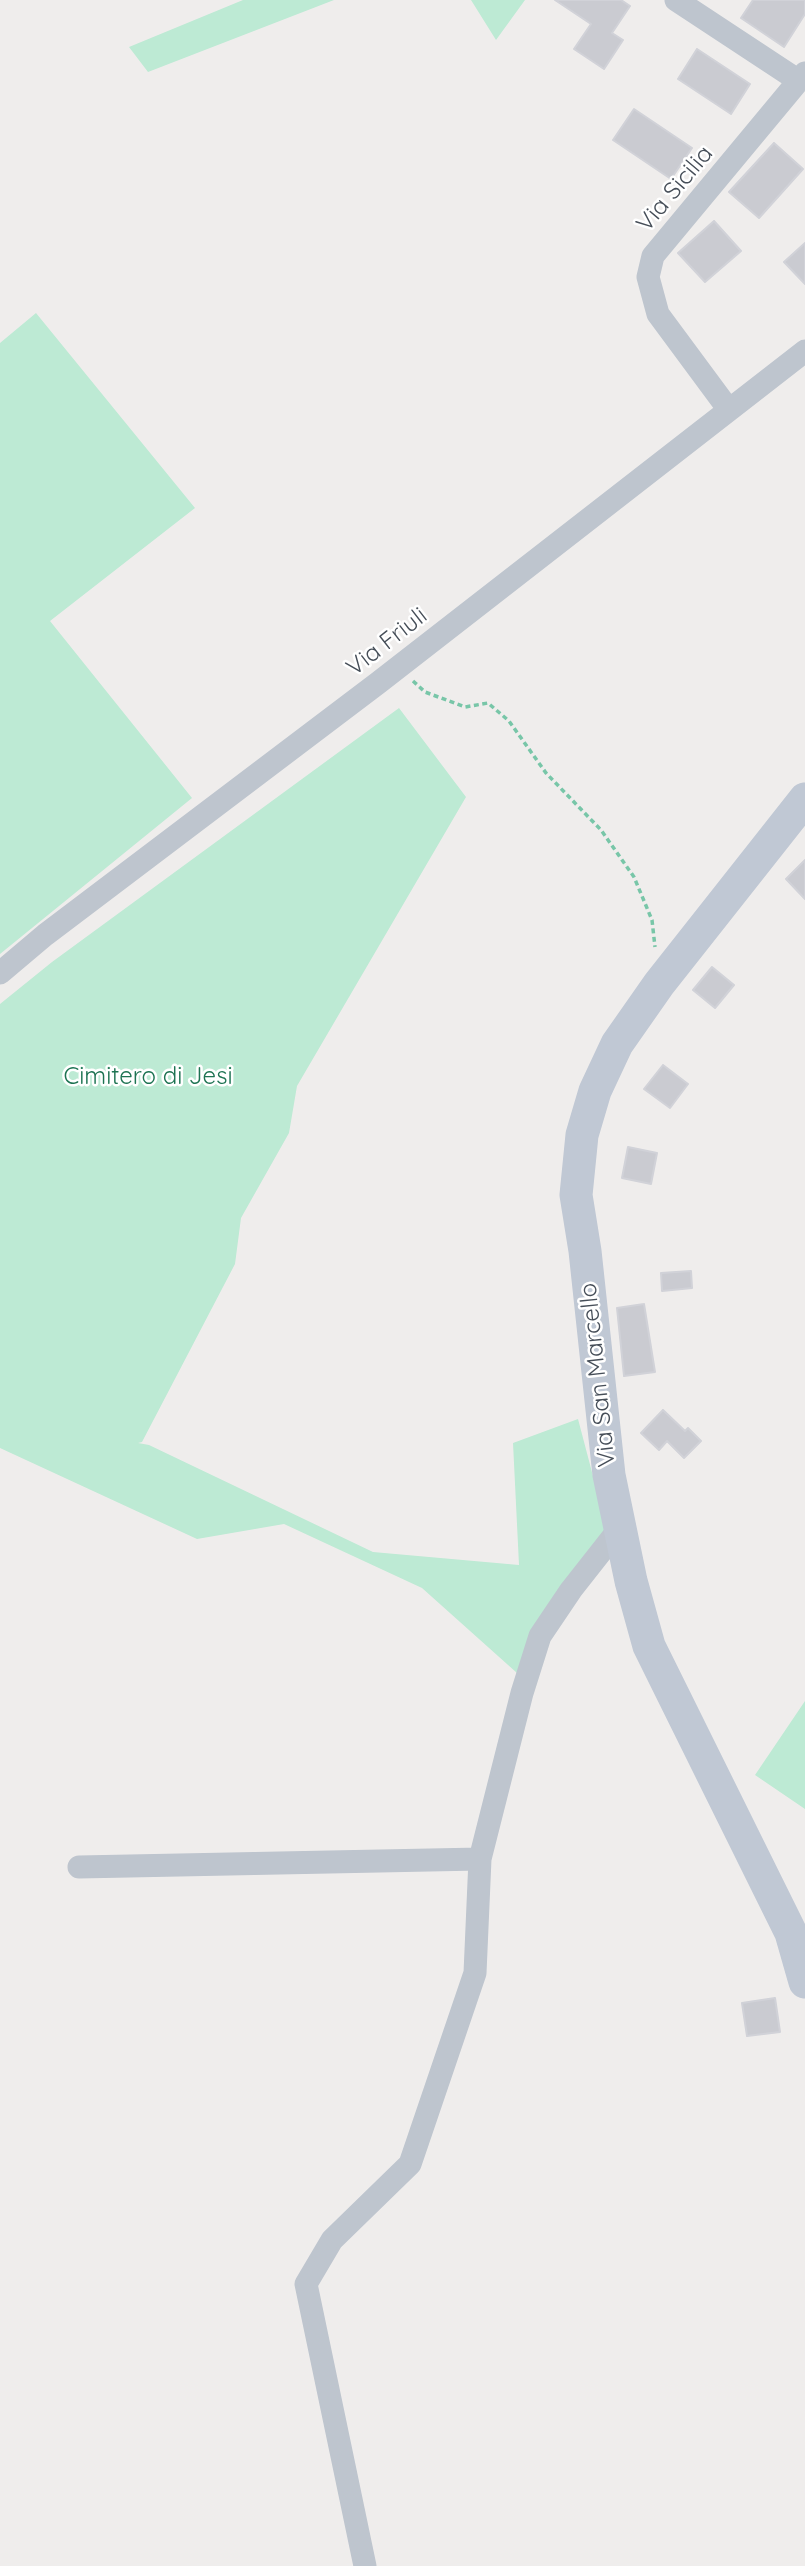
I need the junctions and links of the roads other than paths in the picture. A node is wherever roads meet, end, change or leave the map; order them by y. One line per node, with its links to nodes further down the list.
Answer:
1 (676, 0): 2 (street, Via Sicilia)
2 (802, 77): 4 (street, Via Sicilia)
3 (805, 351): 4 (street, Via Friuli)
4 (729, 410): 6 (street, Via Friuli)
5 (805, 799): 7 (main road, Via San Marcello)
6 (0, 973)
7 (619, 1529): 8 (street); 10 (main road, Via San Marcello)
8 (480, 1859): 9 (street); 11 (street)
9 (79, 1867)
10 (805, 1982)
11 (365, 2566)

